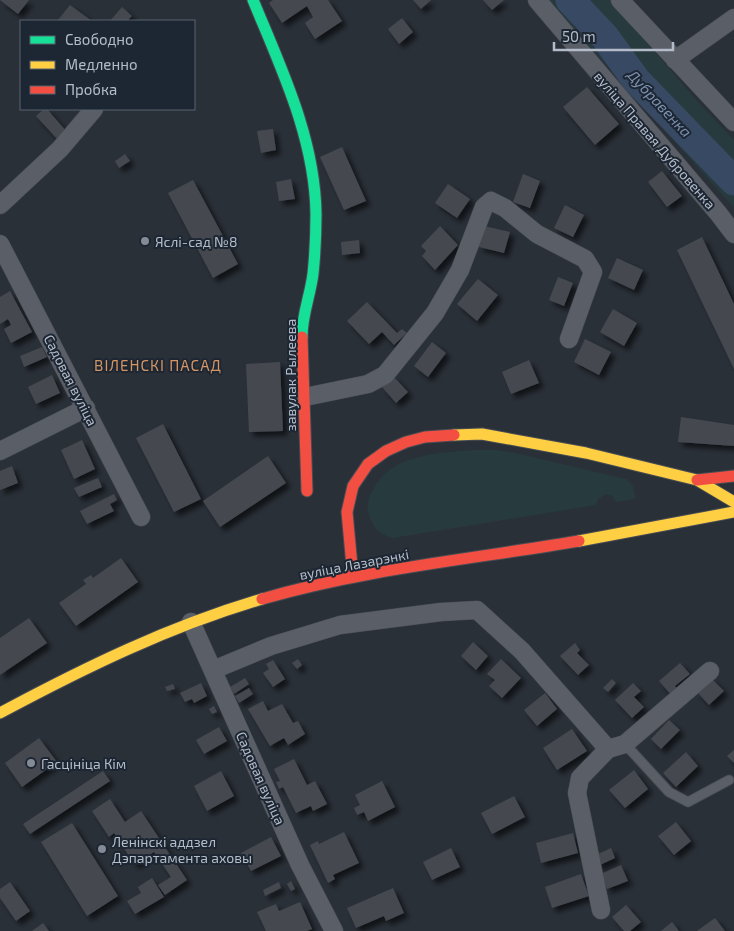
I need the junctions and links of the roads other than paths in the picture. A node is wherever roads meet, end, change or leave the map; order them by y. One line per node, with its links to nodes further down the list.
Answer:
1 (253, 0): 12 (street, завулак Рылеева)
2 (537, 0): 9 (street, вуліца Правая Дубровенка)
3 (620, 0): 5 (street)
4 (734, 18): 5 (street)
5 (675, 60): 7 (street)
6 (93, 110): 8 (street)
7 (734, 122)
8 (0, 205)
9 (734, 234)
10 (0, 244): 13 (street, Садовая вуліца)
11 (569, 339): 12 (street)
12 (305, 396): 17 (street, завулак Рылеева)
13 (86, 408): 14 (street); 20 (street, Садовая вуліца)
14 (0, 451)
15 (734, 476): 16 (street)
16 (697, 480): 18 (street); 21 (street)
17 (307, 490)
18 (734, 502)
19 (734, 512): 21 (street, вуліца Лазарэнкі)
20 (141, 517)
21 (353, 577): 22 (street, вуліца Лазарэнкі)
22 (191, 622): 23 (street, Садовая вуліца); 25 (street, вуліца Лазарэнкі)
23 (213, 670): 27 (street); 30 (street, Садовая вуліца)
24 (710, 671): 26 (street)
25 (0, 713)
26 (625, 744): 27 (street); 28 (lane)
27 (608, 749): 29 (street)
28 (729, 780)
29 (601, 910)
30 (334, 931)

